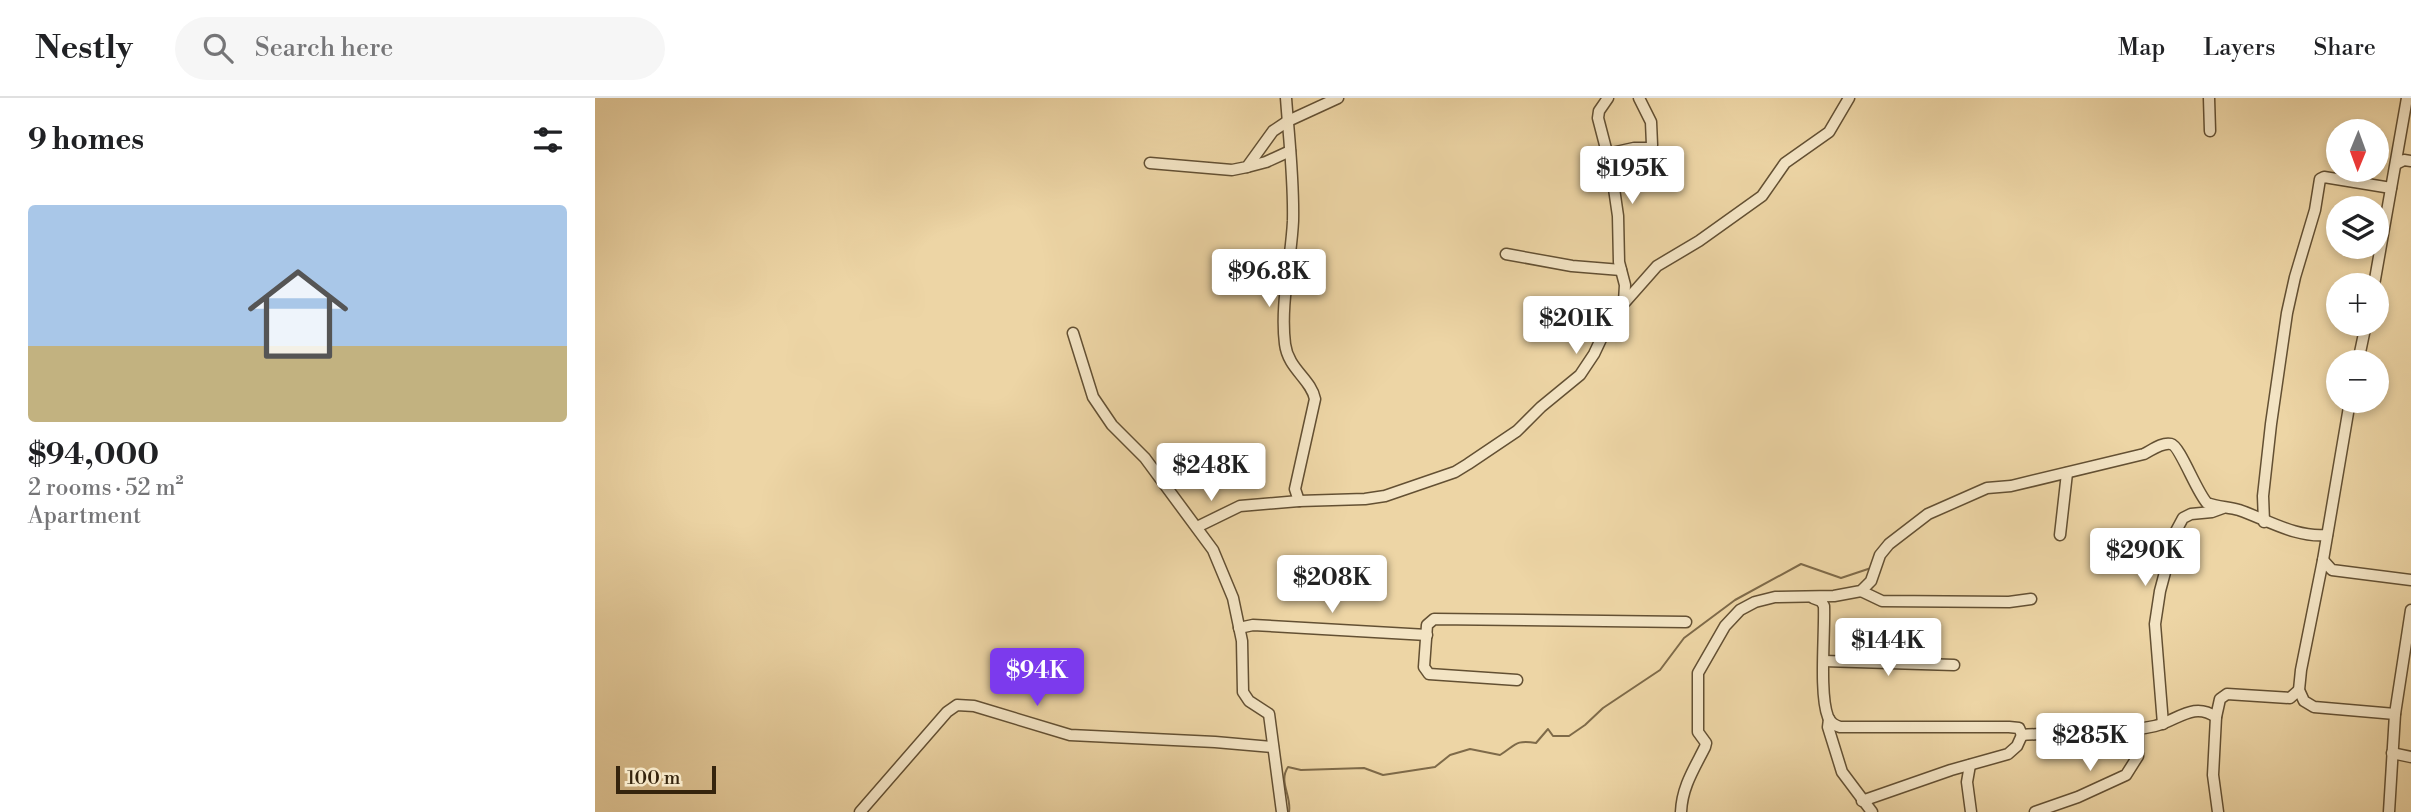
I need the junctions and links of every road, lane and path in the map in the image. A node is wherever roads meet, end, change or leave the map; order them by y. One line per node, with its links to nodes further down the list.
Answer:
1 (1286, 98): 8 (street)
2 (1338, 98): 8 (street)
3 (1608, 98): 11 (street)
4 (1639, 98): 11 (street)
5 (1849, 98): 20 (street)
6 (2209, 98): 9 (street)
7 (2407, 98): 14 (street)
8 (1288, 121): 10 (street); 15 (street)
9 (2210, 131)
10 (1290, 151): 15 (street); 24 (street)
11 (1607, 154): 18 (street)
12 (2411, 161): 14 (street)
13 (1150, 163): 15 (street)
14 (2396, 164): 16 (street)
15 (1247, 167)
16 (2391, 188): 19 (street); 26 (street)
17 (1506, 254): 18 (street)
18 (1621, 270): 20 (street)
19 (2376, 273)
20 (1624, 303): 24 (street)
21 (1073, 332): 27 (street)
22 (2348, 413): 29 (street)
23 (2067, 472): 25 (street); 28 (street); 34 (street)
24 (1299, 501): 27 (street)
25 (2227, 507): 26 (street); 49 (street)
26 (2264, 522): 29 (street)
27 (1197, 527): 39 (street)
28 (2060, 535)
29 (2327, 535): 30 (street)
30 (2323, 560): 31 (street); 32 (street)
31 (2332, 570): 32 (street); 33 (street)
32 (2320, 575): 45 (street)
33 (2411, 580)
34 (1861, 591): 35 (street); 36 (street)
35 (1810, 596): 42 (street); 59 (street)
36 (2031, 599)
37 (2411, 610): 41 (street)
38 (1686, 622): 40 (street)
39 (1239, 628): 40 (street); 52 (street)
40 (1427, 635): 44 (street)
41 (2407, 654): 46 (street)
42 (1824, 661): 43 (street); 48 (street)
43 (1954, 665)
44 (1517, 680)
45 (2299, 690): 46 (street); 47 (street)
46 (2395, 714): 53 (street)
47 (2216, 717): 49 (street); 63 (street)
48 (1829, 719): 51 (street); 56 (street)
49 (2163, 724): 50 (street)
50 (2138, 729): 51 (street); 62 (street)
51 (2022, 735): 55 (street)
52 (1273, 747): 57 (street); 58 (street)
53 (2392, 753): 54 (street); 64 (street)
54 (2411, 757)
55 (1970, 765): 56 (street); 61 (street)
56 (1862, 800): 60 (street)
57 (860, 812)
58 (1282, 812)
59 (1681, 812)
60 (1871, 812)
61 (1971, 812)
62 (2035, 812)
63 (2218, 812)
64 (2389, 812)

